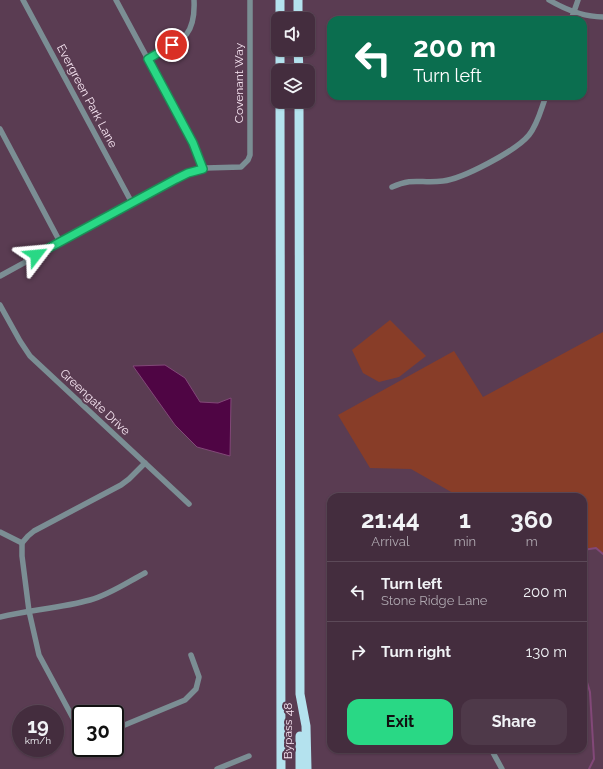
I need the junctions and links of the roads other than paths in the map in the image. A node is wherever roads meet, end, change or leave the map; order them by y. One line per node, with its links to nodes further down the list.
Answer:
1 (23, 0): 21 (street, Evergreen Park Lane)
2 (116, 0): 14 (street)
3 (194, 0): 14 (street)
4 (250, 0): 19 (street, Covenant Way)
5 (280, 0): 9 (highway)
6 (298, 0): 10 (highway)
7 (549, 0): 11 (street)
8 (578, 0): 11 (street)
9 (280, 12)
10 (298, 12)
11 (574, 12): 12 (street); 13 (street)
12 (572, 16)
13 (603, 17)
14 (148, 59): 19 (street)
15 (544, 100): 20 (street)
16 (280, 108): 39 (highway)
17 (299, 108): 33 (highway)
18 (0, 130): 22 (street)
19 (203, 169): 21 (street)
20 (392, 187)
21 (132, 203): 22 (street)
22 (60, 242): 23 (street)
23 (0, 276)
24 (0, 305): 25 (street, Greengate Drive)
25 (144, 462): 26 (street, Greengate Drive); 28 (street)
26 (189, 504)
27 (0, 532): 28 (street)
28 (22, 543): 30 (street)
29 (145, 573): 30 (street)
30 (29, 610): 31 (street); 34 (street)
31 (0, 617)
32 (191, 655): 35 (street)
33 (300, 694): 40 (highway, Bypass 48); 41 (highway)
34 (72, 716)
35 (124, 725)
36 (493, 753): 42 (street)
37 (249, 756): 38 (street)
38 (217, 769)
39 (281, 769)
40 (300, 769)
41 (307, 769)
42 (502, 769)

